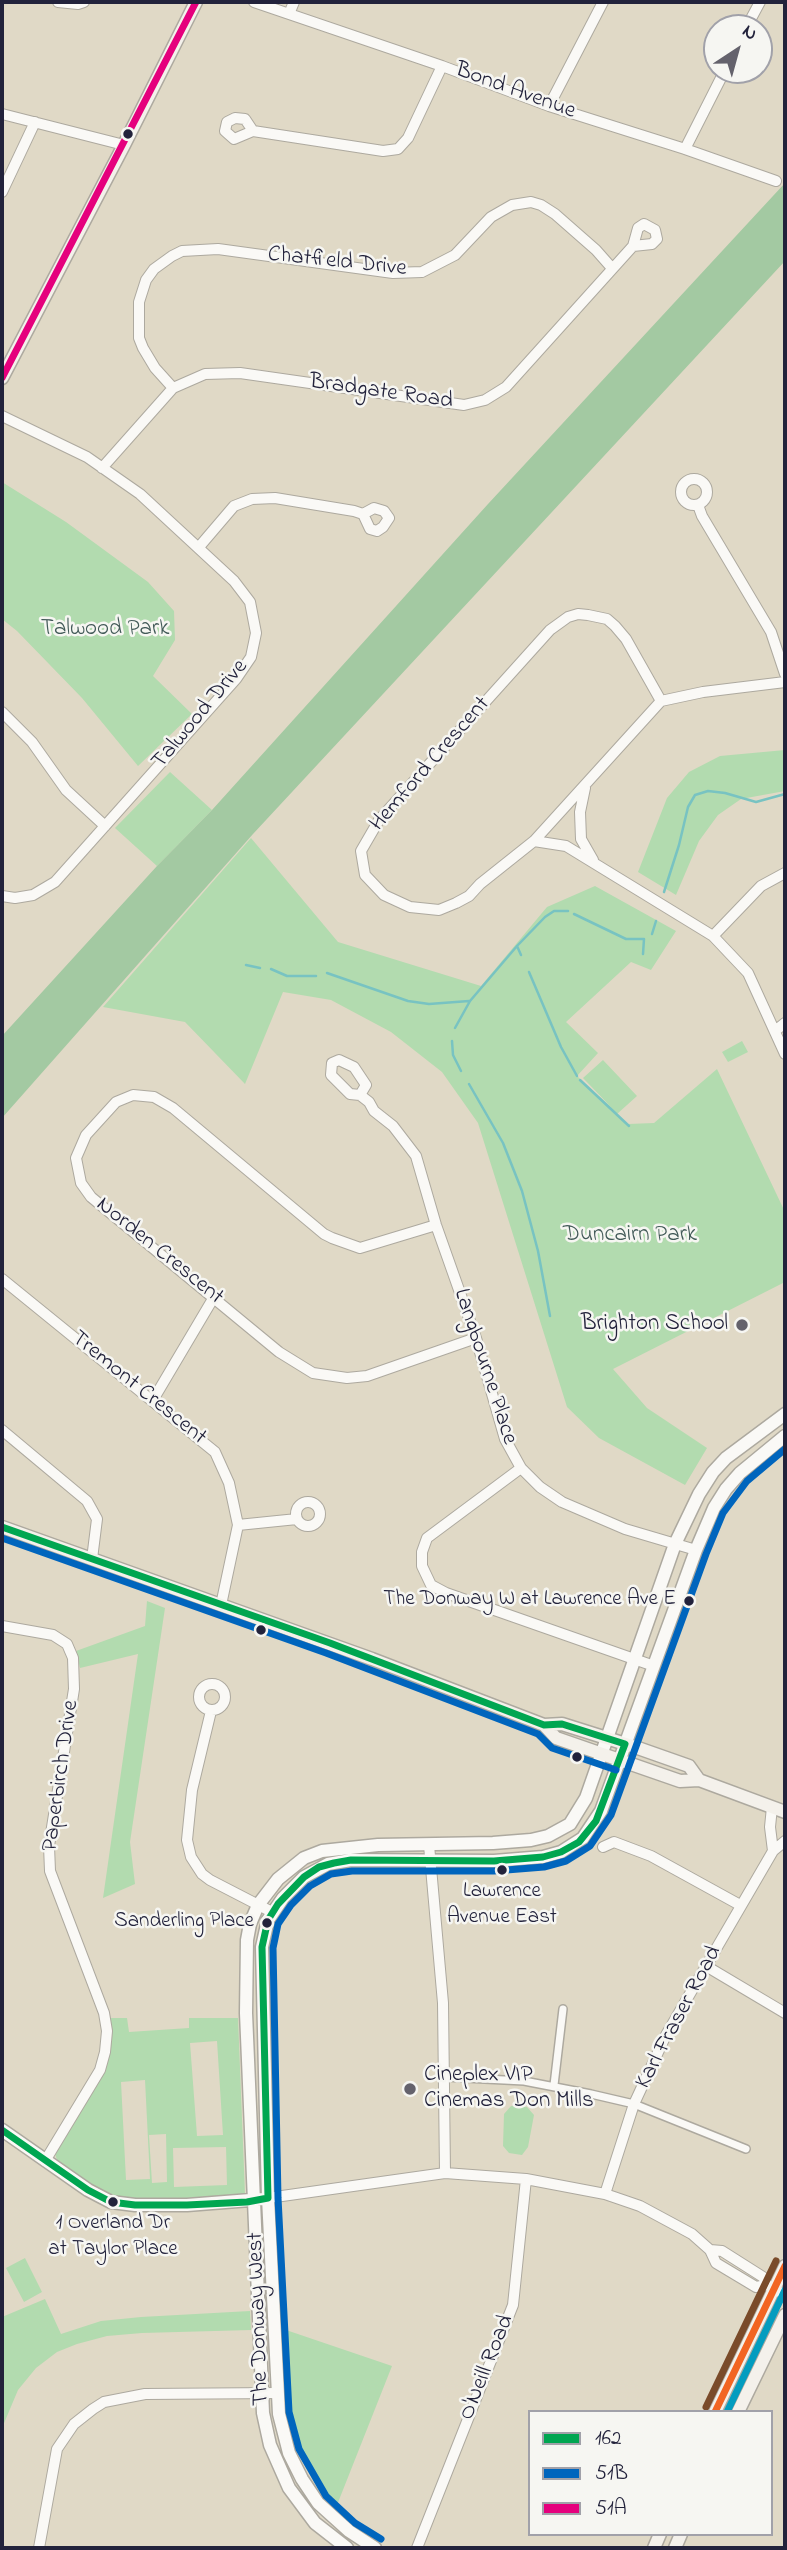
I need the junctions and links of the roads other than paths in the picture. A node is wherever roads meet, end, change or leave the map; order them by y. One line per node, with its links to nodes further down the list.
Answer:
1 (58, 2): 2 (street)
2 (84, 2)
3 (196, 2): 14 (main road)
4 (254, 2): 7 (street, Bond Avenue)
5 (294, 2): 7 (street)
6 (603, 2): 10 (street)
7 (289, 14): 8 (street, Bond Avenue)
8 (442, 66): 10 (street, Bond Avenue); 13 (street)
9 (718, 84): 15 (street)
10 (550, 106): 15 (street, Bond Avenue)
11 (2, 114): 12 (street)
12 (36, 122): 14 (street); 17 (street)
13 (253, 131)
14 (124, 145): 20 (main road)
15 (685, 149): 16 (street, Bond Avenue)
16 (776, 181)
17 (2, 192)
18 (633, 246): 19 (street, Bradgate Road)
19 (611, 267): 21 (street, Bradgate Road); 21 (street, Chatfield Drive)
20 (2, 378)
21 (173, 387): 23 (street, Bradgate Road)
22 (2, 416): 23 (street, Talwood Drive)
23 (102, 468): 26 (street, Talwood Drive)
24 (698, 505): 27 (street)
25 (363, 514): 26 (street)
26 (199, 547): 32 (street, Talwood Drive)
27 (785, 674)
28 (785, 682): 29 (street)
29 (661, 701): 31 (street, Hemford Crescent); 33 (street, Hemford Crescent)
30 (2, 712): 32 (street)
31 (585, 786): 33 (street, Hemford Crescent); 34 (street)
32 (105, 826): 36 (street, Talwood Drive)
33 (534, 841): 34 (street)
34 (594, 861): 37 (street)
35 (785, 873): 37 (street)
36 (2, 896)
37 (713, 936): 39 (street)
38 (785, 1023): 39 (street)
39 (775, 1031): 40 (street)
40 (785, 1054)
41 (360, 1095): 42 (street, Langbourne Place)
42 (436, 1225): 44 (street, Norden Crescent); 45 (street, Langbourne Place)
43 (2, 1279): 46 (street, Tremont Crescent)
44 (214, 1297): 45 (street, Norden Crescent); 46 (street)
45 (476, 1338): 52 (street, Langbourne Place)
46 (153, 1400): 54 (street, Tremont Crescent)
47 (785, 1414): 50 (street, The Donway West)
48 (2, 1433): 58 (street)
49 (785, 1436): 51 (street, The Donway West)
50 (744, 1445): 51 (street); 56 (street, The Donway West)
51 (756, 1459): 57 (street, The Donway West)
52 (521, 1468): 56 (street, Langbourne Place); 61 (street)
53 (297, 1519): 54 (street)
54 (238, 1525): 59 (street, Tremont Crescent)
55 (2, 1527): 58 (main road)
56 (676, 1544): 57 (street, Langbourne Place); 61 (street, The Donway West)
57 (696, 1550): 62 (street, The Donway West)
58 (92, 1559): 59 (main road)
59 (221, 1605): 64 (main road)
60 (2, 1626): 94 (street, Paperbirch Drive)
61 (636, 1658): 62 (street); 65 (street, The Donway West)
62 (654, 1666): 66 (street, The Donway West)
63 (211, 1711): 81 (street)
64 (544, 1725): 65 (main road); 67 (main road)
65 (606, 1737): 66 (main road); 67 (street, The Donway West)
66 (625, 1744): 68 (street, The Donway West); 69 (main road)
67 (601, 1754): 68 (main road); 73 (street, The Donway West)
68 (619, 1760): 69 (main road); 78 (street, The Donway West)
69 (699, 1780): 70 (main road)
70 (772, 1807): 71 (main road); 76 (street)
71 (785, 1812)
72 (785, 1841): 76 (street, Karl Fraser Road)
73 (493, 1843): 74 (street, The Donway West); 78 (street)
74 (429, 1845): 77 (street); 79 (street, The Donway West)
75 (603, 1847): 82 (street)
76 (773, 1851): 82 (street, Karl Fraser Road)
77 (430, 1860): 78 (street, The Donway West); 80 (street, The Donway West); 89 (street)
78 (494, 1861)
79 (291, 1867): 80 (street); 81 (street, The Donway West)
80 (304, 1877): 83 (street, The Donway West)
81 (258, 1905): 83 (street); 87 (street, The Donway West)
82 (740, 1905): 84 (street, Karl Fraser Road)
83 (272, 1912): 86 (street, The Donway West)
84 (706, 1966): 88 (street); 91 (street, Karl Fraser Road)
85 (563, 2009): 90 (street)
86 (264, 2012): 87 (street); 98 (street, The Donway West)
87 (246, 2013): 98 (street, The Donway West)
88 (785, 2013)
89 (445, 2077): 90 (street); 95 (street)
90 (554, 2085): 91 (street)
91 (634, 2104): 93 (street); 97 (street, Karl Fraser Road)
92 (2, 2130): 94 (street)
93 (746, 2149)
94 (45, 2161): 98 (street)
95 (444, 2173): 96 (street); 98 (street)
96 (526, 2179): 97 (street); 111 (street, O'Neill Road)
97 (605, 2194): 100 (street)
98 (262, 2199): 101 (street, The Donway West); 102 (street, The Donway West)
99 (785, 2266): 100 (main road)
100 (775, 2290): 106 (main road)
101 (272, 2297): 102 (street); 105 (street, The Donway West)
102 (258, 2298): 104 (street, The Donway West)
103 (785, 2315): 107 (main road)
104 (261, 2393): 105 (street); 108 (street); 109 (street, The Donway West)
105 (277, 2393): 110 (street, The Donway West)
106 (716, 2410)
107 (739, 2410)
108 (39, 2548)
109 (347, 2548)
110 (375, 2548)
111 (417, 2548)

